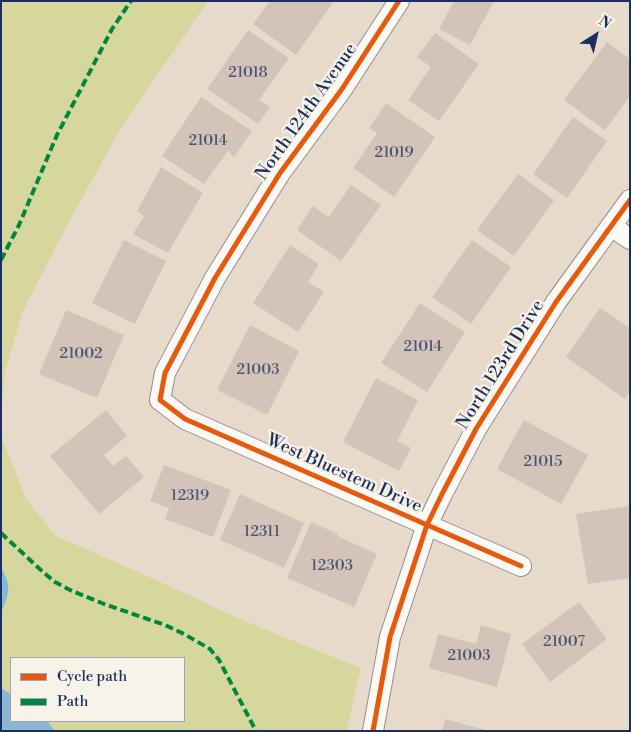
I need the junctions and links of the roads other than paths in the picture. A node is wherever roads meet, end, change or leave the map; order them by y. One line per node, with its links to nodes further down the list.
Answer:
1 (399, 1): 5 (street, North 124th Avenue)
2 (630, 200): 3 (street, North 123rd Drive)
3 (611, 226): 4 (street); 6 (street, North 123rd Drive)
4 (630, 239)
5 (160, 400): 6 (street, West Bluestem Drive)
6 (427, 526): 7 (street, West Bluestem Drive); 8 (street, North 123rd Drive)
7 (521, 566)
8 (373, 731)

